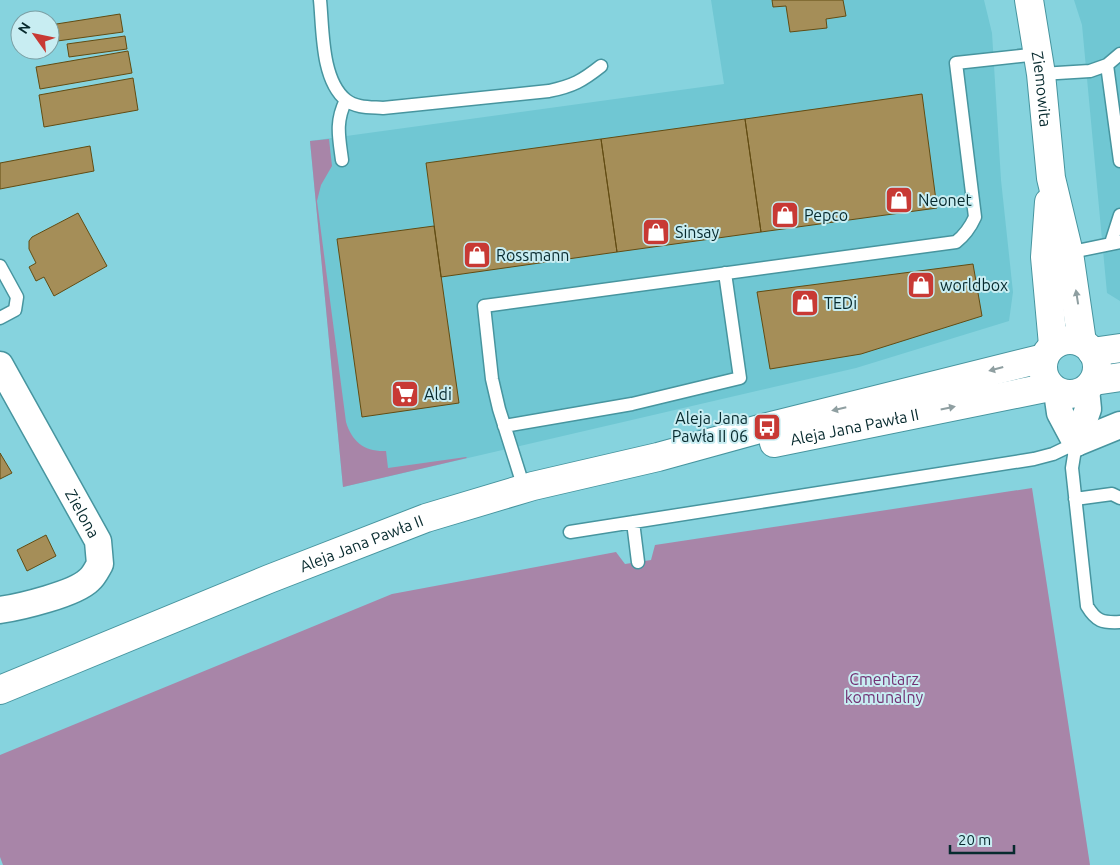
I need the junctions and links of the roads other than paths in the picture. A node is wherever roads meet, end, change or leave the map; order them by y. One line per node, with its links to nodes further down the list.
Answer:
1 (320, 0): 7 (lane)
2 (1029, 0): 4 (main road, Ziemowita)
3 (1120, 54): 5 (lane)
4 (1040, 64): 5 (lane); 12 (main road, Ziemowita); 14 (lane)
5 (1107, 65): 9 (lane)
6 (601, 66): 7 (lane)
7 (346, 100): 8 (lane)
8 (342, 160)
9 (1120, 161)
10 (1120, 214): 11 (lane)
11 (1116, 243): 12 (lane)
12 (1057, 255): 16 (main road, Ziemowita, one-way to 12); 18 (main road, Ziemowita)
13 (0, 266): 15 (lane)
14 (725, 273): 23 (lane); 23 (lane)
15 (0, 318)
16 (1087, 347): 17 (main road, Aleja Jana Pawła II); 18 (main road, Aleja Jana Pawła II); 20 (main road)
17 (1120, 348)
18 (1048, 352): 21 (main road); 25 (main road, Aleja Jana Pawła II, one-way to 25)
19 (0, 365): 32 (street, Zielona)
20 (1100, 382): 21 (main road, Aleja Jana Pawła II); 24 (street)
21 (1053, 389): 24 (street); 25 (main road, Aleja Jana Pawła II, one-way to 21)
22 (1120, 425): 24 (street)
23 (504, 426): 26 (lane)
24 (1076, 443): 28 (lane); 29 (lane)
25 (658, 457): 26 (main road, Aleja Jana Pawła II)
26 (524, 488): 34 (main road, Aleja Jana Pawła II)
27 (1120, 498): 28 (lane)
28 (1075, 499): 33 (lane)
29 (633, 522): 30 (lane); 31 (lane)
30 (570, 532)
31 (638, 562)
32 (0, 610)
33 (1120, 622)
34 (75, 659): 35 (main road, Aleja Jana Pawła II); 36 (main road, Aleja Jana Pawła II)
35 (0, 674)
36 (0, 690)

